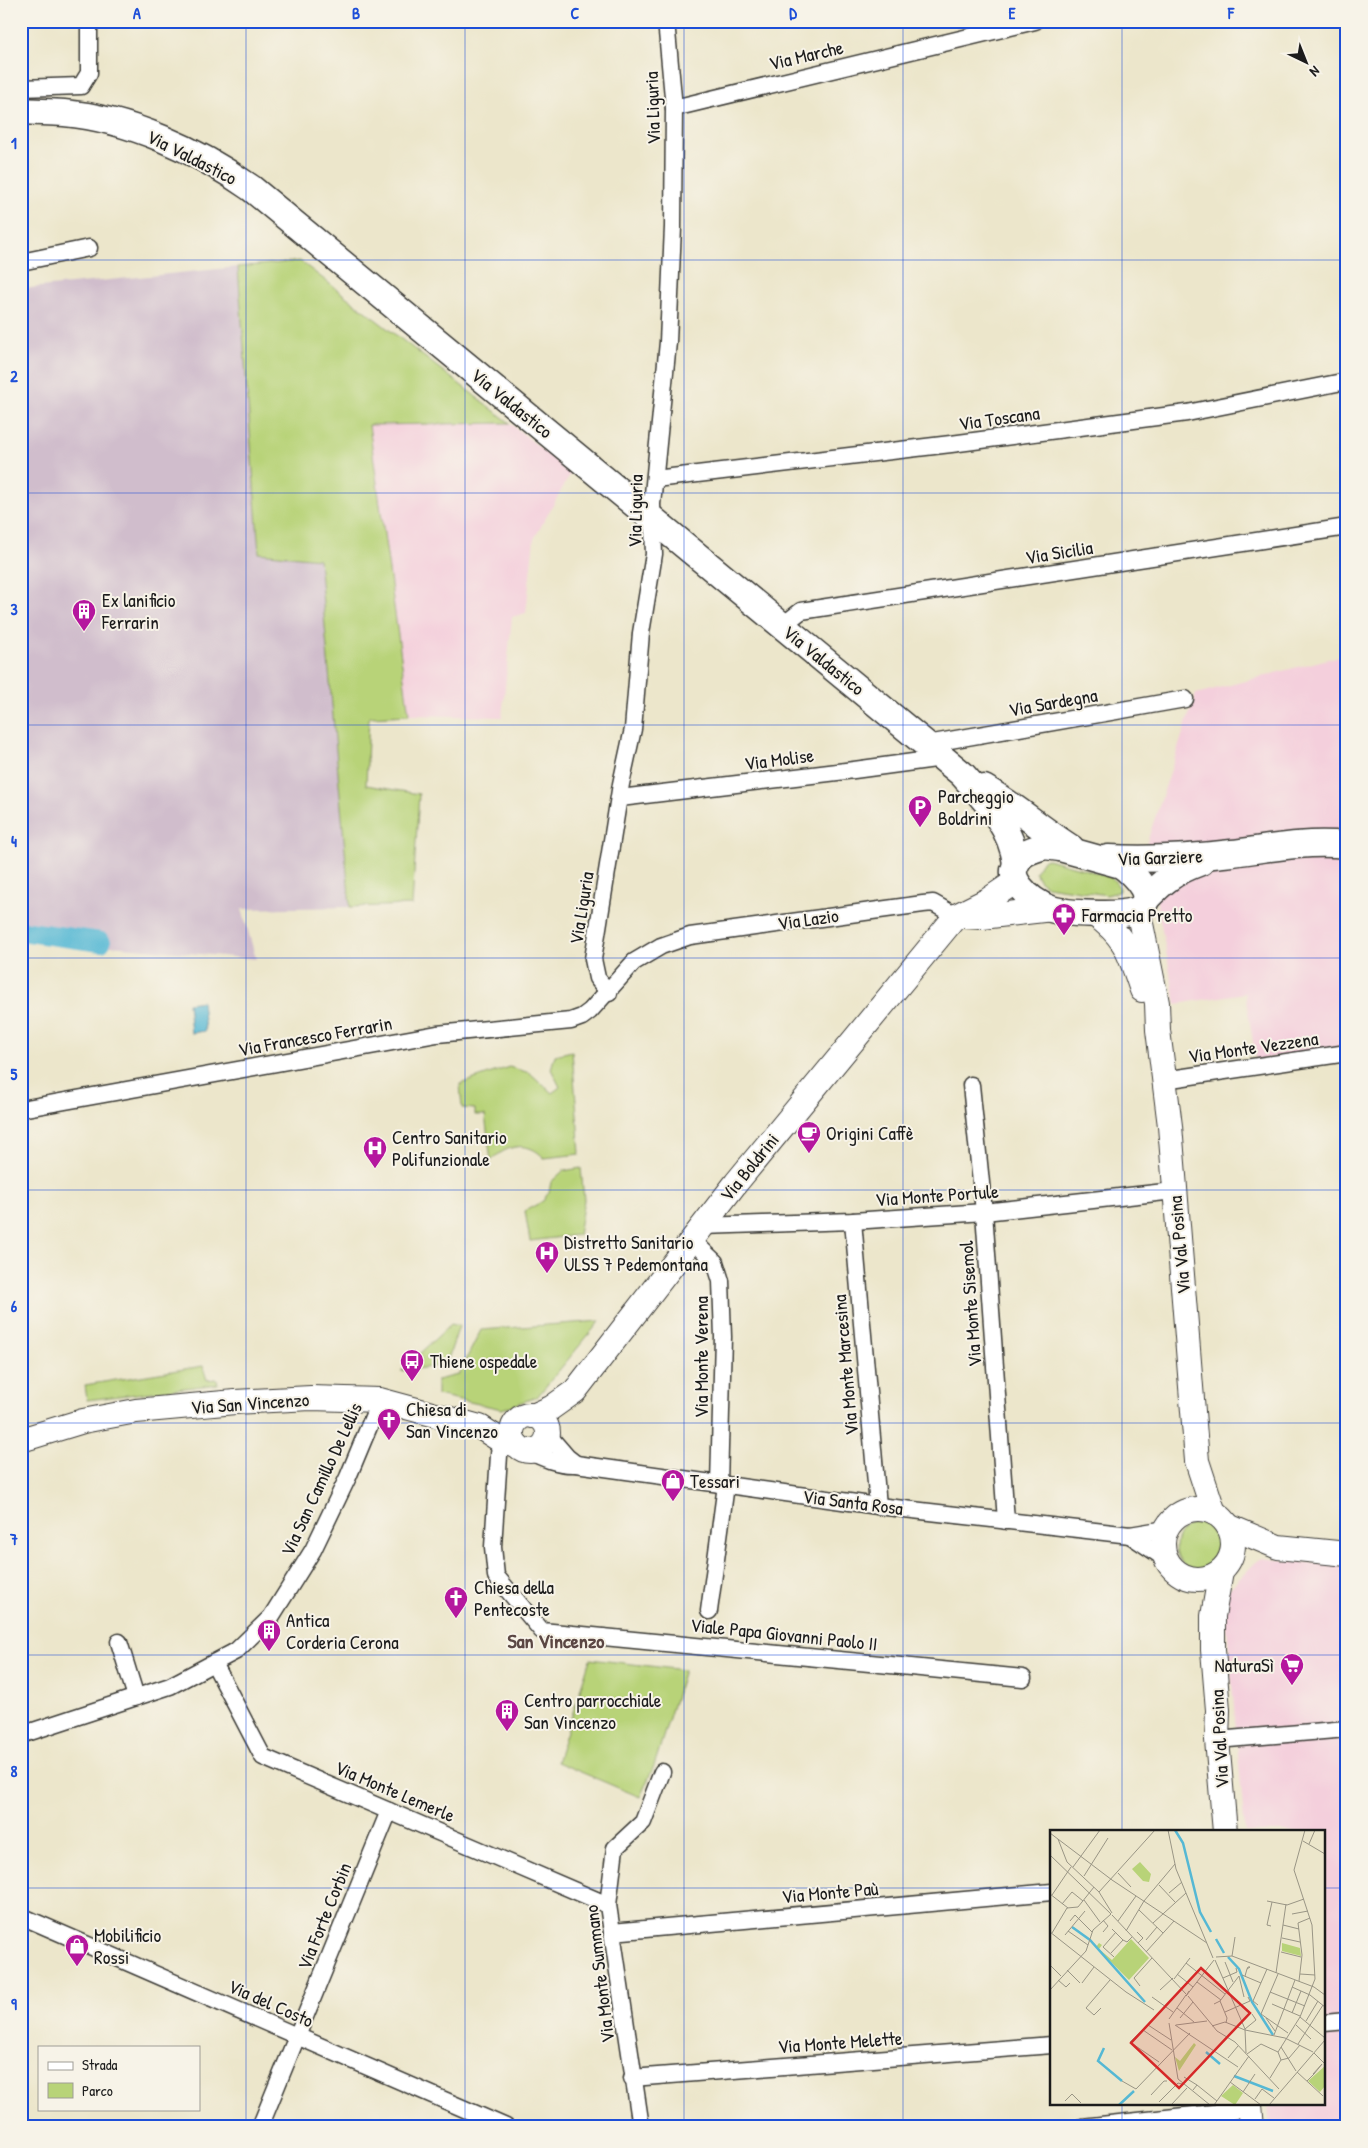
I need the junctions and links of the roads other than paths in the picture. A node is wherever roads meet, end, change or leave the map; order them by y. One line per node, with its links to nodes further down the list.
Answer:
1 (89, 21): 4 (street)
2 (666, 21): 5 (street, Via Liguria)
3 (1035, 21): 5 (street, Via Marche)
4 (21, 88)
5 (674, 108): 10 (street, Via Liguria)
6 (21, 112): 11 (main road, Via Valdastico)
7 (89, 248): 8 (street)
8 (21, 262)
9 (1347, 381): 10 (street, Via Toscana)
10 (655, 479): 11 (street, Via Liguria)
11 (654, 520): 13 (main road, Via Valdastico); 16 (street, Via Liguria)
12 (1347, 527): 13 (street, Via Sicilia)
13 (782, 626): 15 (main road, Via Valdastico)
14 (1185, 699): 15 (street, Via Sardegna)
15 (944, 758): 16 (street, Via Molise); 21 (main road, Via Valdastico); 22 (main road, Via Valdastico)
16 (620, 798): 27 (street, Via Liguria)
17 (1347, 832): 18 (main road, Via Garziere)
18 (1318, 842): 19 (main road, Via Garziere); 20 (main road, Via Garziere)
19 (1347, 845)
20 (1220, 855): 21 (main road, Via Garziere); 23 (main road, Via Garziere)
21 (1090, 856): 22 (main road); 23 (main road)
22 (1016, 872): 24 (main road); 26 (street)
23 (1142, 904): 25 (main road); 28 (street, Via Val Posina)
24 (1052, 909): 25 (main road); 26 (street)
25 (1094, 914): 28 (street, Via Val Posina)
26 (956, 916): 27 (street, Via Lazio); 36 (street, Via Boldrini)
27 (608, 993): 32 (street, Via Francesco Ferrarin)
28 (1158, 1030): 30 (street, Via Val Posina)
29 (1347, 1053): 30 (street, Via Monte Vezzena)
30 (1164, 1080): 33 (street, Via Val Posina)
31 (971, 1085): 34 (street, Via Monte Sisemol)
32 (21, 1110)
33 (1174, 1191): 34 (street, Via Monte Portule); 43 (street, Via Val Posina)
34 (984, 1212): 35 (street, Via Monte Portule); 49 (street, Via Monte Sisemol)
35 (853, 1221): 36 (street, Via Monte Portule); 46 (street, Via Monte Marcesina)
36 (697, 1233): 38 (street, Via Boldrini); 45 (street, Via Monte Verena)
37 (380, 1400): 39 (street, Via San Vincenzo); 41 (street, Via San Vincenzo); 60 (street, Via San Camillo De Lellis)
38 (526, 1418): 39 (street, Via San Vincenzo); 40 (street); 42 (street)
39 (480, 1427): 42 (street, Via San Vincenzo)
40 (548, 1435): 42 (street); 44 (street)
41 (21, 1440)
42 (515, 1445): 44 (street, Via Santa Rosa); 61 (street, Viale Papa Giovanni Paolo II)
43 (1197, 1461): 47 (street, Via Val Posina); 48 (street, Via Val Posina)
44 (576, 1464): 45 (street, Via Santa Rosa)
45 (723, 1485): 46 (street, Via Santa Rosa); 57 (street)
46 (878, 1506): 49 (street, Via Santa Rosa)
47 (1186, 1511): 48 (street); 50 (street)
48 (1221, 1520): 52 (street); 55 (street, Via Val Posina)
49 (1006, 1521): 51 (street, Via Santa Rosa)
50 (1166, 1528): 51 (street, Via Santa Rosa); 54 (street)
51 (1130, 1535): 54 (street, Via Santa Rosa)
52 (1278, 1547): 53 (street); 55 (street)
53 (1347, 1554)
54 (1166, 1559): 56 (street)
55 (1224, 1568): 56 (street); 58 (street, Via Val Posina)
56 (1185, 1578): 58 (street)
57 (709, 1611)
58 (1212, 1616): 65 (street, Via Val Posina)
59 (119, 1642): 62 (street)
60 (214, 1663): 62 (street, Via San Camillo De Lellis); 67 (street, Via Monte Lemerle)
61 (1022, 1678)
62 (136, 1697): 64 (street, Via San Camillo De Lellis)
63 (1347, 1729): 65 (street)
64 (21, 1735)
65 (1217, 1740): 68 (street, Via Val Posina)
66 (662, 1772): 70 (street, Via Monte Summano)
67 (389, 1811): 70 (street, Via Monte Lemerle); 75 (street, Via Forte Corbin)
68 (1226, 1830)
69 (1050, 1892): 72 (street, Via Monte Paù)
70 (608, 1905): 72 (street, Via Monte Summano)
71 (21, 1916): 75 (street, Via del Costo)
72 (612, 1932): 77 (street, Via Monte Summano)
73 (1347, 2021): 74 (street)
74 (1326, 2023)
75 (297, 2036): 79 (street, Via Forte Corbin); 80 (street, Via del Costo)
76 (1050, 2045): 77 (street, Via Monte Melette)
77 (632, 2078): 81 (street, Via Monte Summano)
78 (1251, 2113): 82 (street)
79 (260, 2127)
80 (506, 2127)
81 (640, 2127)
82 (1082, 2127)

